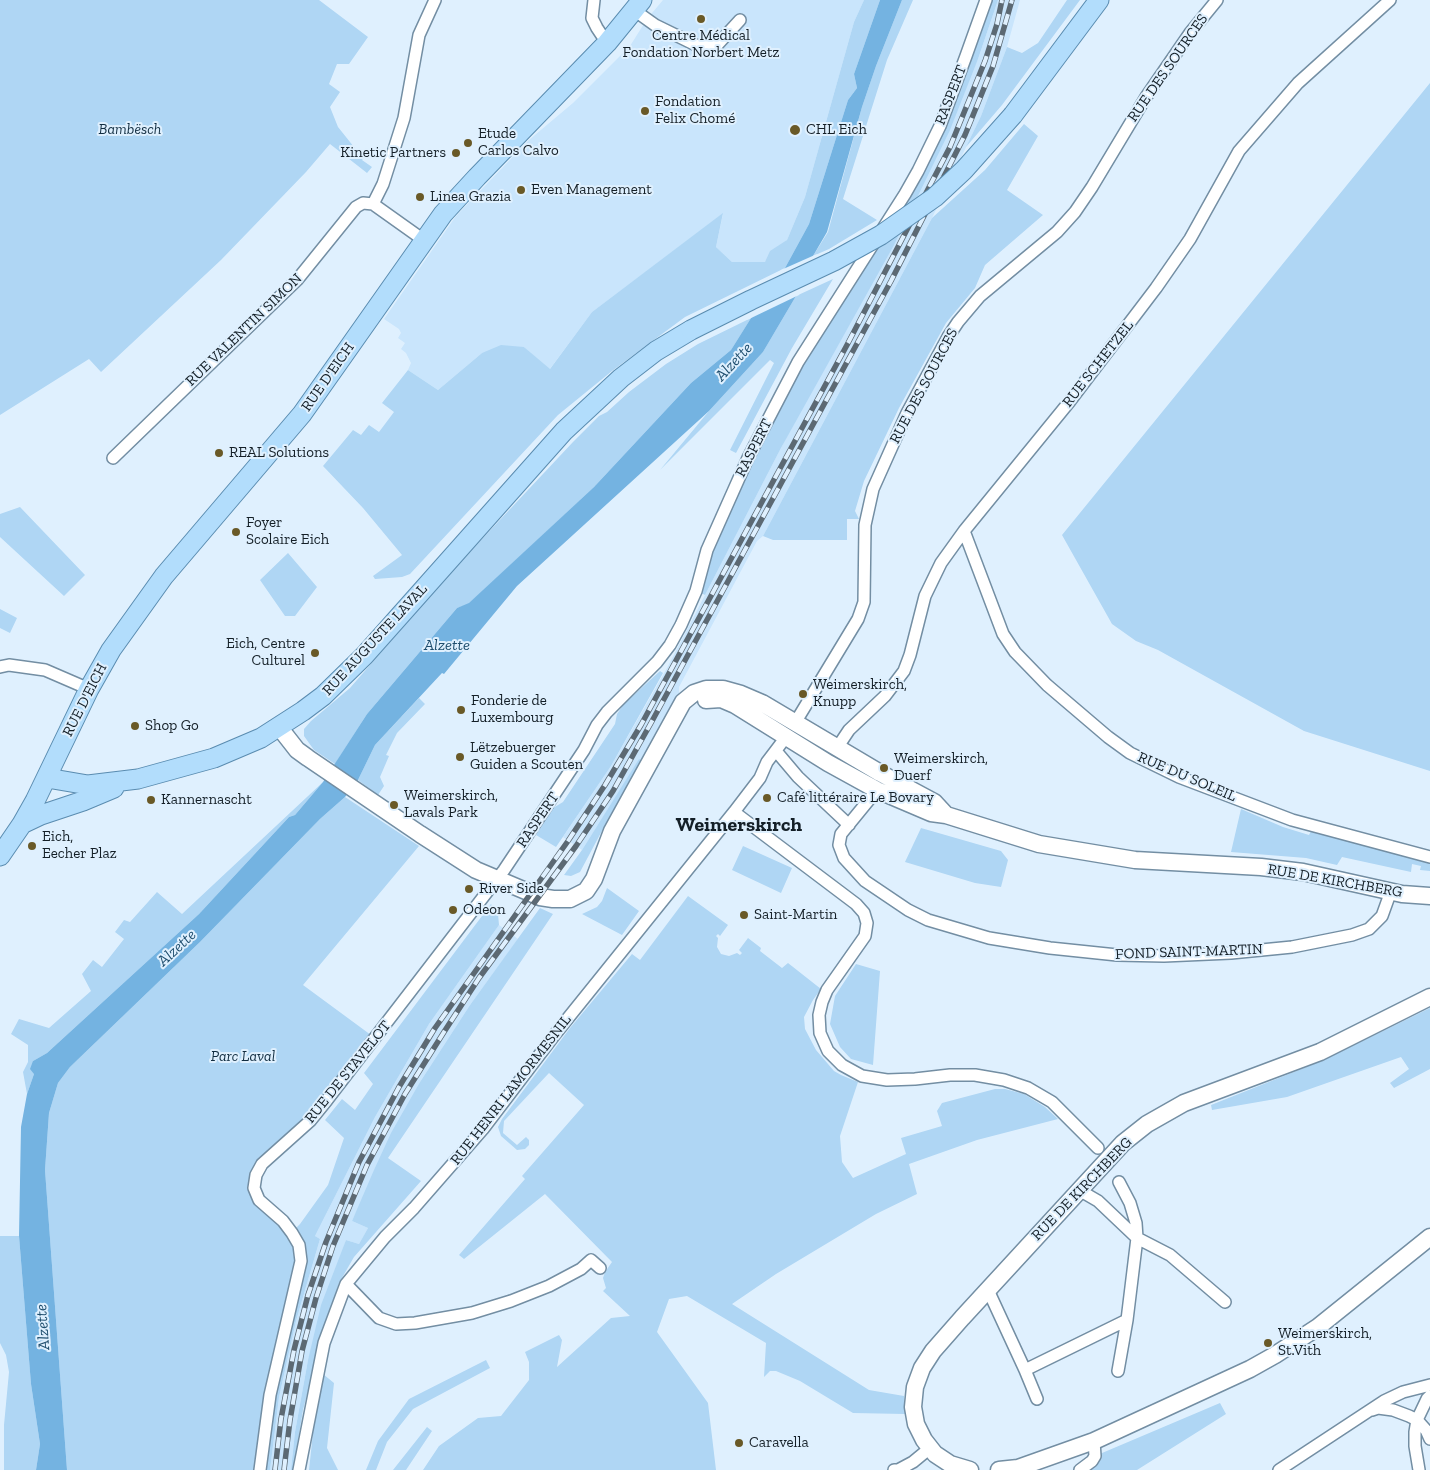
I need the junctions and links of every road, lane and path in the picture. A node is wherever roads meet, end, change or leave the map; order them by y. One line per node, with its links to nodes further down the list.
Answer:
1 (435, 0): 10 (street)
2 (594, 0): 9 (street)
3 (986, 0): 33 (street, RASPERT)
4 (1099, 0): 18 (main road, RUE AUGUSTE LAVAL, bridge)
5 (1217, 0): 17 (street, RUE DES SOURCES)
6 (1390, 0): 13 (street, RUE SCHETZEL)
7 (638, 5): 8 (street); 9 (main road, RUE D'EICH)
8 (740, 20)
9 (607, 43): 11 (main road, RUE D'EICH)
10 (372, 204): 11 (street); 12 (street, RUE VALENTIN SIMON)
11 (425, 241): 15 (main road, RUE D'EICH)
12 (112, 458)
13 (964, 531): 20 (street, RUE SCHETZEL); 32 (street, RUE DU SOLEIL)
14 (0, 667): 15 (street)
15 (89, 689): 23 (main road, RUE D'EICH)
16 (674, 717): 17 (main road, RUE DE KIRCHBERG); 19 (main road, RUE DE KIRCHBERG); 33 (main road, RUE DE KIRCHBERG)
17 (795, 723): 19 (main road); 20 (main road, RUE DE KIRCHBERG)
18 (279, 727): 24 (main road, RUE AUGUSTE LAVAL); 33 (main road, RUE DE KIRCHBERG)
19 (786, 737): 21 (street, RUE HENRI LAMORMESNIL); 22 (main road, RUE DE KIRCHBERG)
20 (837, 748): 22 (main road); 28 (main road, RUE DE KIRCHBERG)
21 (776, 751): 27 (street, RUE HENRI LAMORMESNIL); 30 (street)
22 (828, 763): 25 (main road, RUE DE KIRCHBERG)
23 (47, 778): 24 (main road, RUE AUGUSTE LAVAL); 26 (main road); 29 (main road, RUE D'EICH)
24 (138, 779): 26 (main road, RUE AUGUSTE LAVAL)
25 (877, 790): 28 (main road, RUE DE KIRCHBERG); 30 (street, FOND SAINT-MARTIN)
26 (83, 801): 29 (main road, RUE AUGUSTE LAVAL)
27 (734, 812): 37 (street); 43 (street, RUE HENRI LAMORMESNIL)
28 (946, 814): 34 (main road, RUE DE KIRCHBERG)
29 (22, 824): 31 (main road, RUE D'EICH)
30 (849, 825): 34 (street, FOND SAINT-MARTIN)
31 (0, 856)
32 (1430, 857)
33 (498, 879): 57 (street, RUE DE STAVELOT)
34 (1390, 891): 35 (main road, RUE DE KIRCHBERG)
35 (1430, 896)
36 (1430, 997): 39 (main road, RUE DE KIRCHBERG)
37 (1098, 1148)
38 (1119, 1182): 41 (street)
39 (1079, 1190): 41 (street); 44 (main road, RUE DE KIRCHBERG)
40 (1430, 1237): 55 (main road)
41 (1137, 1238): 45 (street); 46 (street)
42 (600, 1268): 43 (street)
43 (346, 1284): 58 (street, RUE HENRI LAMORMESNIL)
44 (988, 1290): 47 (street); 56 (main road, RUE DE KIRCHBERG)
45 (1225, 1302)
46 (1127, 1320): 47 (street); 48 (street)
47 (1025, 1370): 51 (street)
48 (1118, 1371)
49 (1430, 1385): 52 (street)
50 (1430, 1396): 53 (street)
51 (1037, 1399)
52 (1367, 1411): 53 (street); 63 (street)
53 (1417, 1420): 54 (street); 64 (street)
54 (1430, 1439)
55 (1094, 1442): 61 (main road); 62 (street)
56 (930, 1448): 59 (street); 60 (main road, RUE DE KIRCHBERG)
57 (260, 1470)
58 (299, 1470)
59 (894, 1470)
60 (970, 1470)
61 (999, 1470)
62 (1080, 1470)
63 (1279, 1470)
64 (1419, 1470)

